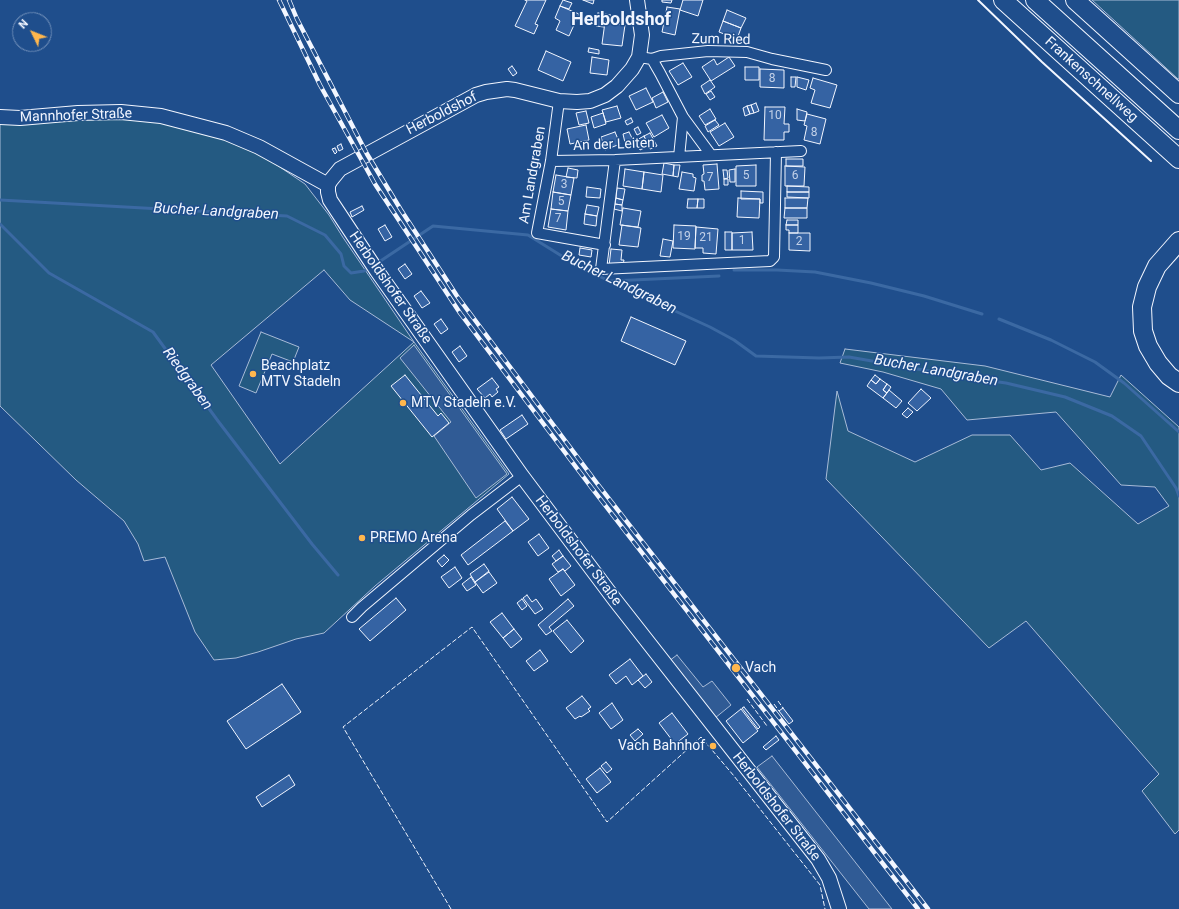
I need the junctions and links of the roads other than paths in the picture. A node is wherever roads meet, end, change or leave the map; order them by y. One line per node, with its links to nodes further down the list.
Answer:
1 (637, 0): 5 (street, Herboldshof)
2 (1003, 0): 17 (highway, Frankenschnellweg)
3 (1035, 0): 11 (highway, Frankenschnellweg)
4 (1075, 0): 7 (highway)
5 (645, 58): 6 (street, Zum Ried); 8 (street, Herboldshof); 10 (street)
6 (826, 70)
7 (1179, 94)
8 (559, 101): 18 (street, Am Landgraben); 19 (street, Herboldshof)
9 (0, 117): 19 (street, Mannhofer Straße)
10 (683, 117): 14 (street); 15 (street)
11 (1179, 130)
12 (801, 150): 13 (street, An der Leiten)
13 (776, 152): 14 (street, An der Leiten); 21 (street)
14 (711, 155): 15 (street, An der Leiten)
15 (679, 157): 16 (street, An der Leiten)
16 (615, 160): 18 (street, An der Leiten); 21 (street)
17 (1179, 160)
18 (550, 161): 21 (street, Am Landgraben)
19 (328, 185): 23 (street, Herboldshofer Straße)
20 (1179, 241): 22 (highway)
21 (605, 245)
22 (1179, 383)
23 (522, 476): 24 (street); 25 (street, Herboldshofer Straße)
24 (352, 617)
25 (839, 909)

